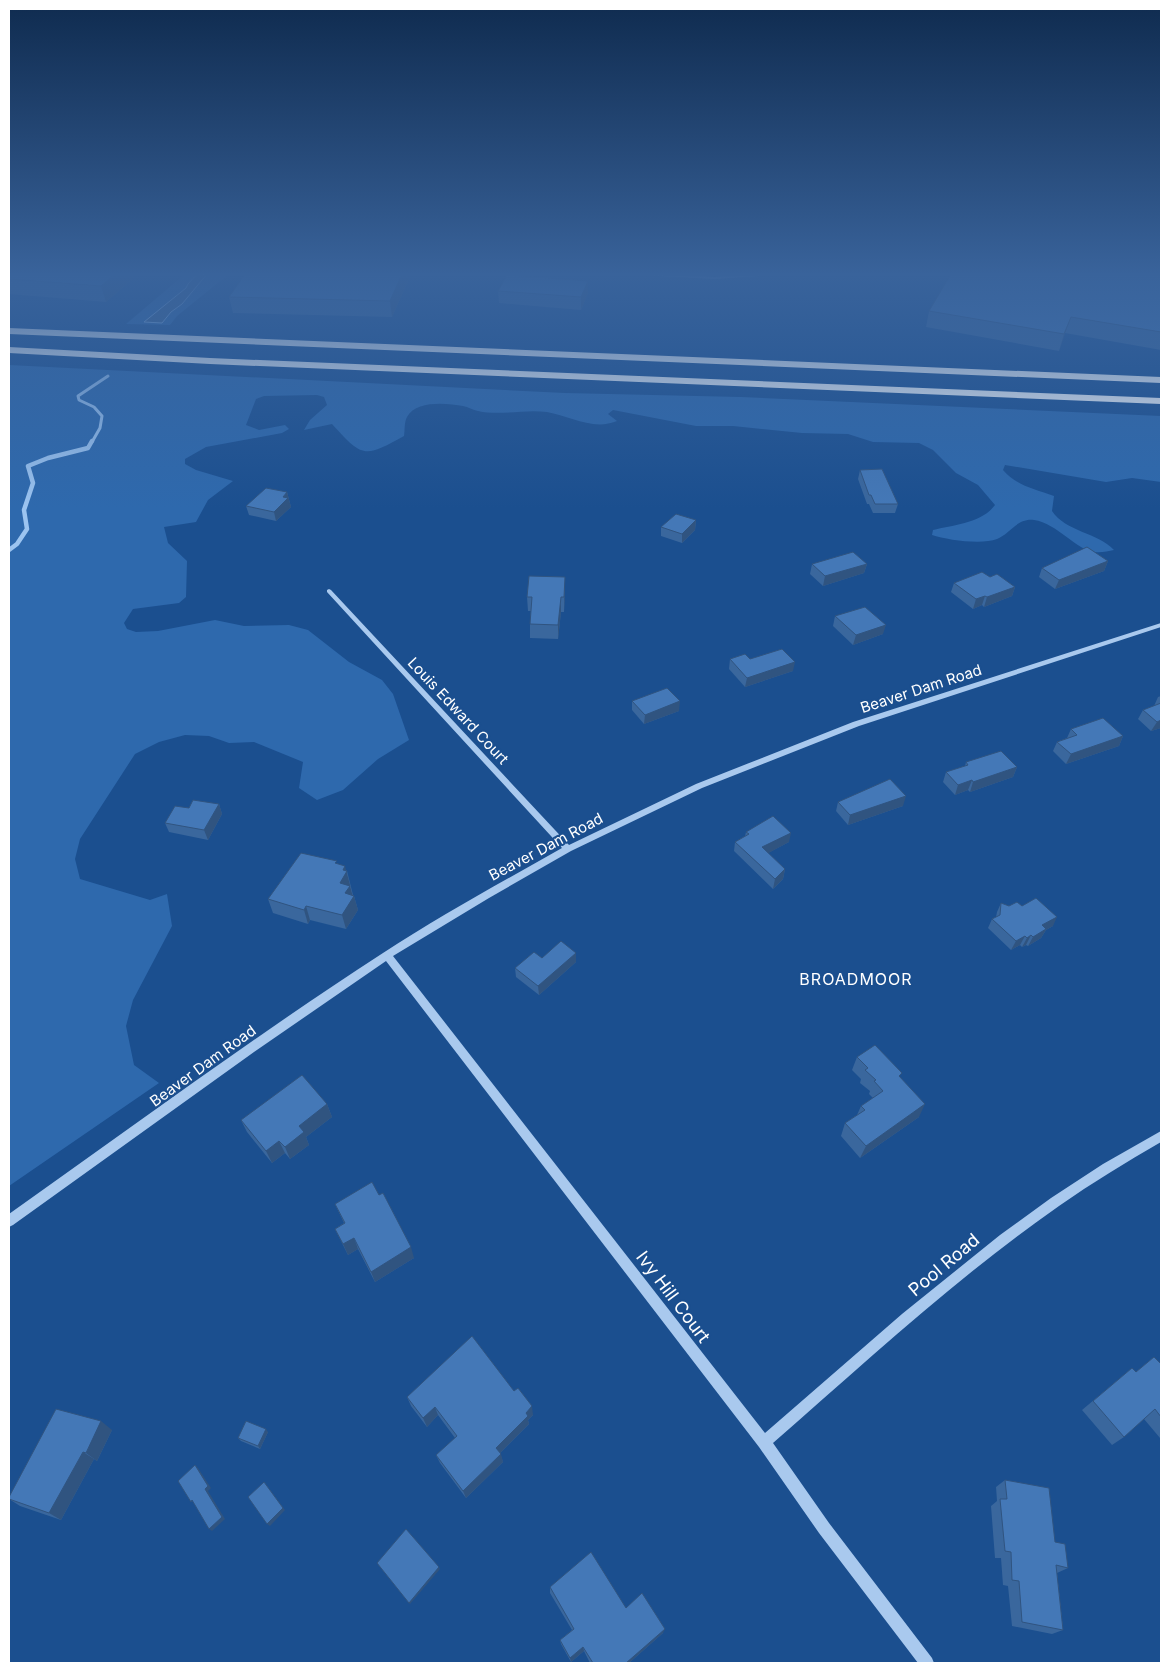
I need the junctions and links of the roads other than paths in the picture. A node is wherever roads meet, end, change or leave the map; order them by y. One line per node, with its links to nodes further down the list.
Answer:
1 (45, 352): 4 (highway)
2 (491, 352): 3 (highway)
3 (1161, 380)
4 (1161, 401)
5 (328, 592): 7 (street, Louis Edward Court)
6 (1161, 625): 7 (street, Beaver Dam Road)
7 (568, 849): 8 (street, Beaver Dam Road)
8 (387, 955): 10 (street, Beaver Dam Road); 11 (street, Ivy Hill Court)
9 (1161, 1136): 11 (street, Pool Road)
10 (9, 1221)
11 (764, 1442): 12 (street, Ivy Hill Court)
12 (927, 1663)

